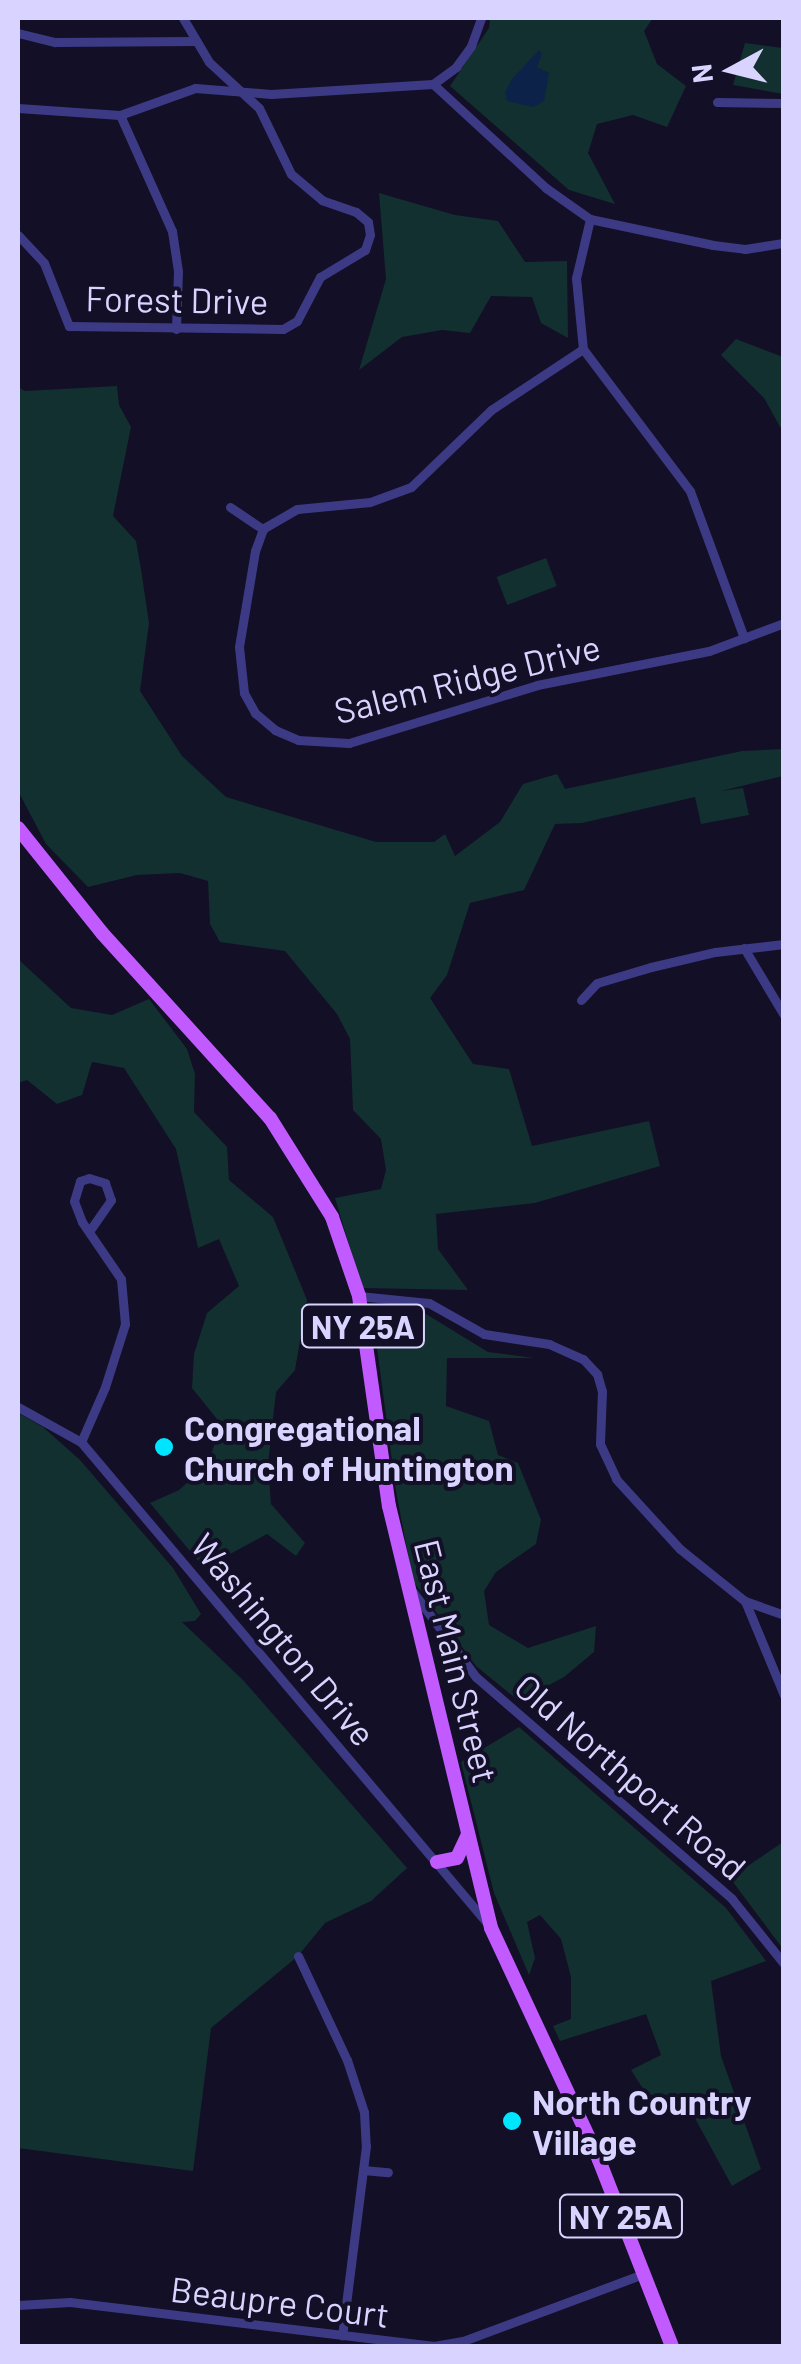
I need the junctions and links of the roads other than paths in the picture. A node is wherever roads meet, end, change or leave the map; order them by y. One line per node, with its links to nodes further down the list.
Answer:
1 (183, 18): 4 (street, Forest Drive)
2 (480, 18): 5 (street)
3 (18, 33): 4 (street)
4 (196, 40): 6 (street, Forest Drive)
5 (434, 84): 6 (street); 11 (street)
6 (233, 88): 10 (street); 14 (street, Forest Drive)
7 (718, 102): 8 (street)
8 (784, 104)
9 (18, 108): 10 (street)
10 (120, 115): 14 (street)
11 (590, 218): 13 (street); 15 (street)
12 (18, 235): 14 (street, Forest Drive)
13 (784, 243)
14 (176, 329)
15 (584, 350): 17 (street); 19 (street)
16 (230, 508): 17 (street)
17 (264, 529): 19 (street, Salem Ridge Drive)
18 (784, 623): 19 (street, Salem Ridge Drive)
19 (744, 638)
20 (18, 828): 26 (main road, East Main Street / NY 25A)
21 (784, 944): 22 (street)
22 (744, 948): 23 (street); 24 (street)
23 (581, 1000)
24 (784, 1015)
25 (90, 1230): 25 (street); 28 (street)
26 (359, 1296): 29 (main road, East Main Street / NY 25A); 30 (street)
27 (18, 1407): 28 (street, Washington Drive)
28 (80, 1442): 34 (street, Washington Drive)
29 (407, 1582): 33 (main road, East Main Street / NY 25A); 37 (street, Old Northport Road)
30 (745, 1601): 31 (street); 32 (street)
31 (784, 1615)
32 (784, 1695)
33 (468, 1833): 34 (main road); 35 (main road, East Main Street / NY 25A)
34 (437, 1862): 35 (street, Washington Drive)
35 (492, 1928): 40 (main road, East Main Street / NY 25A)
36 (298, 1956): 38 (street)
37 (784, 1964)
38 (363, 2170): 39 (street); 42 (street)
39 (388, 2172)
40 (643, 2274): 42 (street, Beaupre Court); 43 (main road, East Main Street / NY 25A)
41 (18, 2305): 42 (street, Beaupre Court)
42 (342, 2335)
43 (672, 2346)

